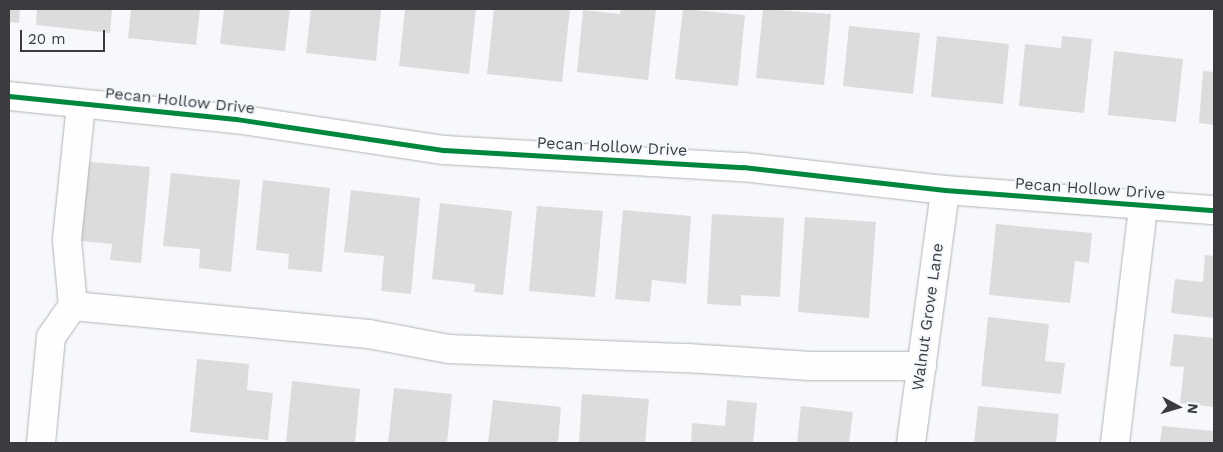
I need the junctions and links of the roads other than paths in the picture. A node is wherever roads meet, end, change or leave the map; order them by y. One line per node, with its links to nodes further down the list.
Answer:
1 (9, 96): 2 (street, Pecan Hollow Drive)
2 (81, 104): 3 (street, Pecan Hollow Drive); 6 (street)
3 (945, 190): 4 (street, Pecan Hollow Drive); 7 (street, Walnut Grove Lane)
4 (1143, 207): 5 (street, Pecan Hollow Drive); 10 (street)
5 (1214, 210)
6 (73, 306): 7 (street); 8 (street)
7 (922, 366): 9 (street, Walnut Grove Lane)
8 (41, 443)
9 (911, 443)
10 (1115, 443)

